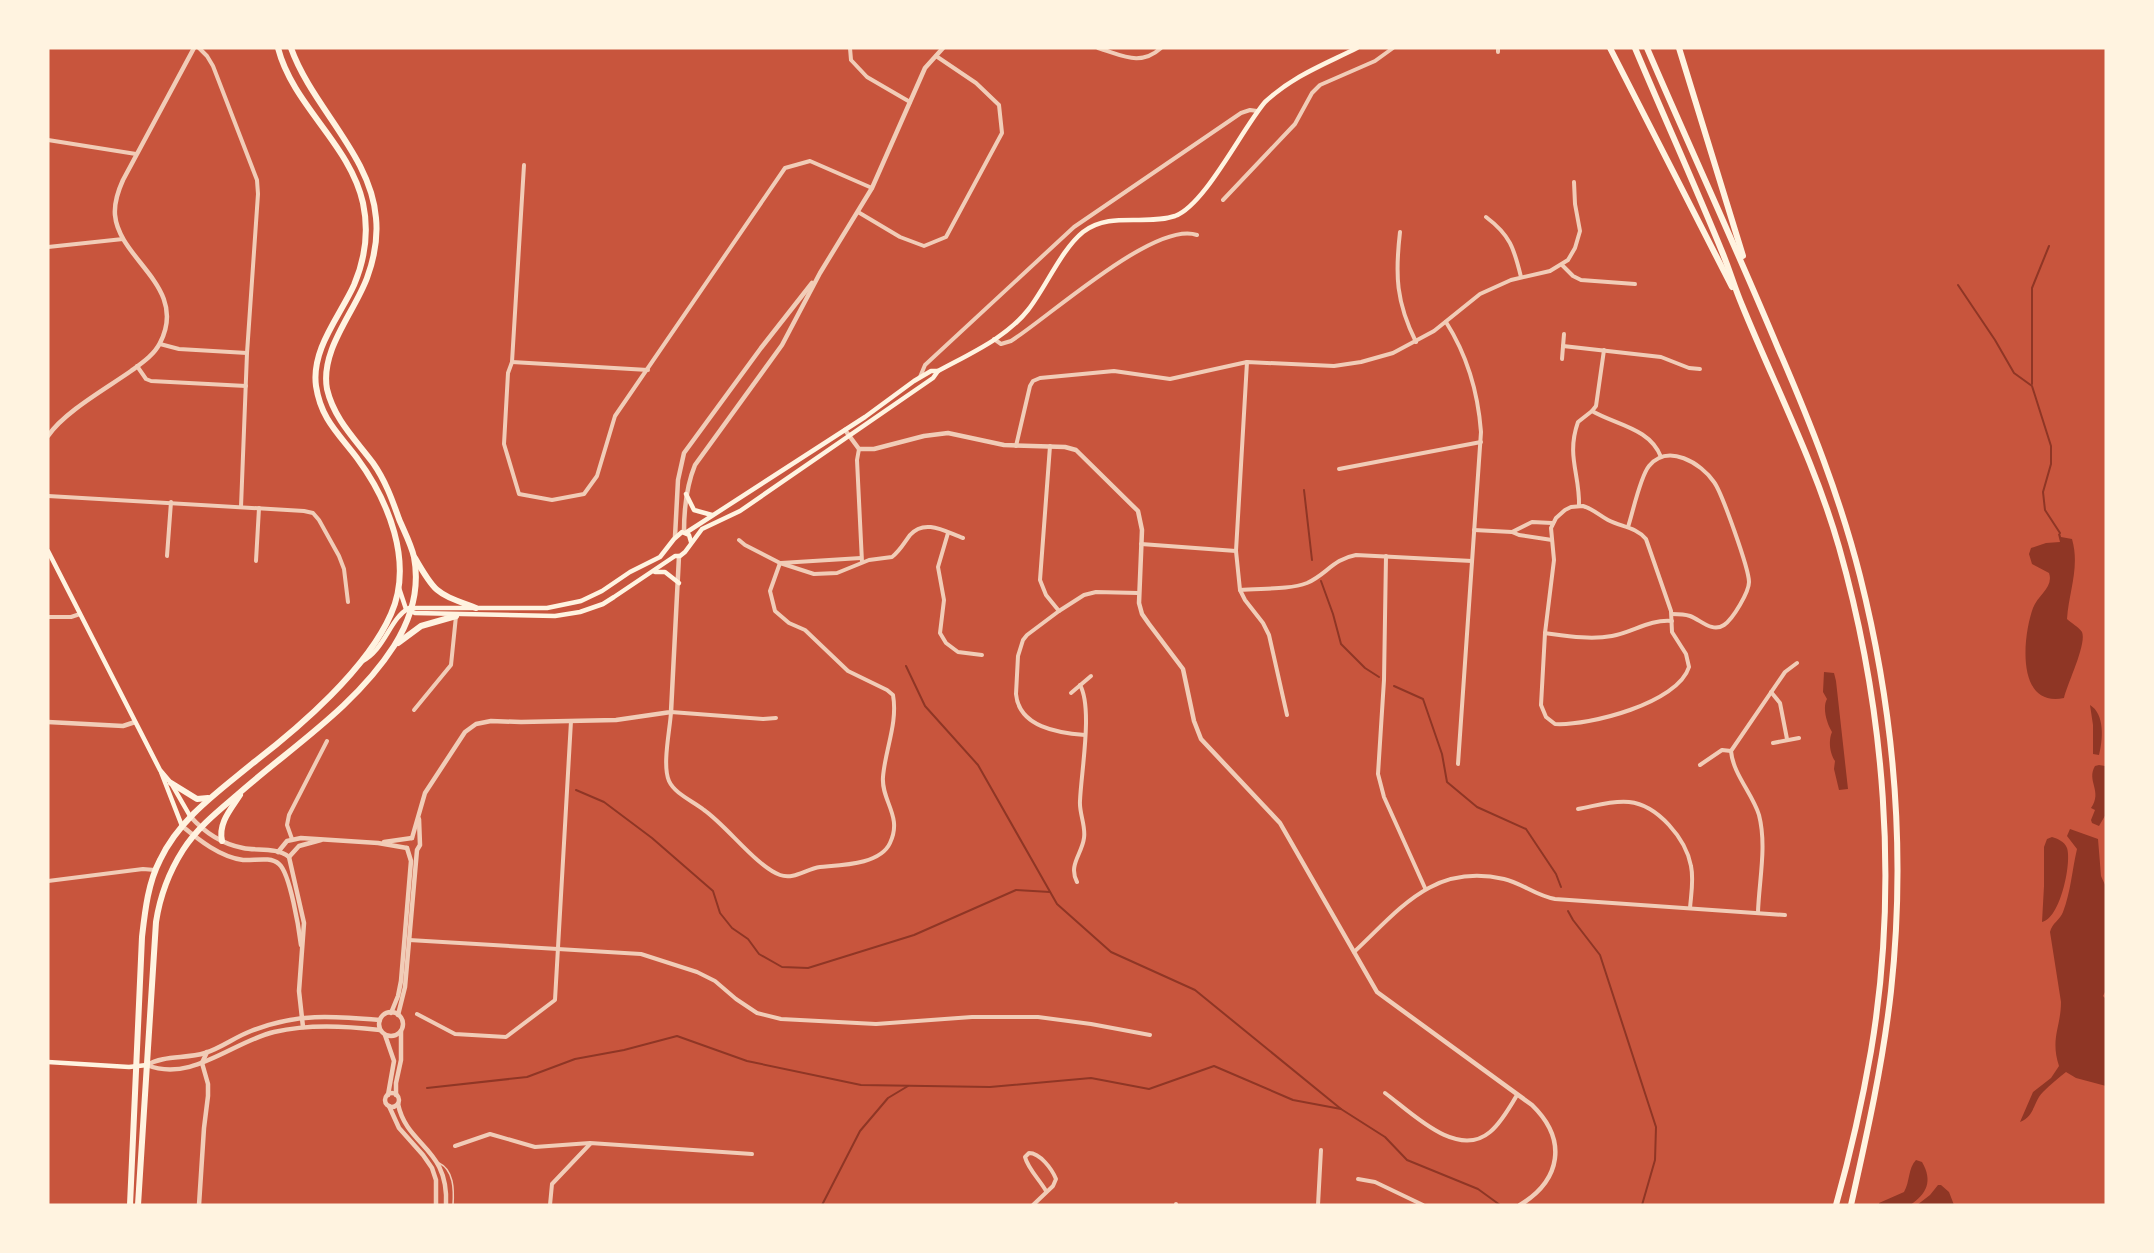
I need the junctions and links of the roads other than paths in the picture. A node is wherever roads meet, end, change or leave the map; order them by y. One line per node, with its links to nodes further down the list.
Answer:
1 (194, 48): 19 (street)
2 (199, 48): 45 (street)
3 (278, 48): 97 (highway)
4 (291, 48): 87 (highway)
5 (850, 48): 16 (street)
6 (943, 48): 15 (street)
7 (1098, 48): 8 (street)
8 (1161, 48)
9 (1357, 48): 17 (main road)
10 (1393, 48): 23 (street)
11 (1610, 48): 37 (highway)
12 (1635, 48): 37 (highway)
13 (1647, 48): 35 (highway)
14 (1679, 48): 35 (highway)
15 (936, 56): 16 (street); 24 (street)
16 (910, 102): 22 (street)
17 (1257, 111): 26 (street); 28 (main road)
18 (48, 140): 19 (street)
19 (136, 154): 30 (street)
20 (524, 165): 47 (street)
21 (1574, 182): 32 (street)
22 (873, 188): 24 (street); 51 (street)
23 (1223, 200)
24 (858, 212): 33 (street)
25 (1486, 217): 34 (street)
26 (1074, 227): 28 (street); 53 (street)
27 (1400, 232): 41 (street)
28 (1081, 234): 40 (main road)
29 (1197, 235): 40 (street)
30 (123, 238): 31 (street); 42 (street)
31 (48, 247)
32 (1562, 265): 34 (street); 36 (street)
33 (820, 273): 65 (street); 78 (street)
34 (1521, 277): 38 (street)
35 (1751, 282): 204 (highway)
36 (1635, 284)
37 (1743, 309): 203 (highway)
38 (1446, 322): 41 (street); 59 (street)
39 (1564, 334): 43 (street)
40 (994, 339): 52 (main road)
41 (1416, 342): 48 (street)
42 (160, 344): 45 (street); 49 (street)
43 (1563, 346): 44 (street); 46 (street)
44 (1604, 350): 50 (street); 55 (street)
45 (247, 353): 54 (street)
46 (1562, 359)
47 (512, 362): 51 (street); 51 (street)
48 (1247, 362): 60 (street); 86 (street)
49 (137, 366): 54 (street); 58 (street)
50 (1700, 369)
51 (648, 370)
52 (938, 371): 53 (main road); 57 (main road)
53 (920, 377): 56 (main road)
54 (246, 386): 69 (street)
55 (1592, 411): 63 (street); 68 (street)
56 (845, 430): 57 (street); 71 (main road)
57 (848, 435): 62 (street); 82 (main road)
58 (48, 436)
59 (1480, 442): 64 (street); 74 (street)
60 (1016, 446): 61 (street); 62 (street)
61 (1050, 446): 83 (street); 103 (street)
62 (859, 449): 91 (street)
63 (1661, 457): 73 (street); 105 (street)
64 (1339, 469)
65 (686, 494): 71 (main road); 75 (street)
66 (48, 496): 67 (street)
67 (171, 502): 69 (street); 88 (street)
68 (1579, 506): 72 (street); 73 (street)
69 (241, 507): 70 (street)
70 (259, 508): 92 (street); 100 (street)
71 (712, 515): 75 (main road)
72 (1552, 523): 76 (street); 81 (street)
73 (1628, 527): 105 (street)
74 (1474, 530): 76 (street); 93 (street)
75 (685, 532): 78 (main road); 82 (main road)
76 (1512, 532): 81 (street)
77 (948, 533): 79 (street); 91 (street); 111 (street)
78 (675, 537): 84 (main road)
79 (963, 538)
80 (740, 540): 94 (street)
81 (1552, 540): 109 (street)
82 (691, 542): 89 (main road)
83 (1141, 544): 86 (street); 99 (street)
84 (670, 545): 89 (main road); 101 (main road)
85 (48, 551): 104 (main road)
86 (1236, 551): 98 (street)
87 (413, 555): 101 (highway); 102 (highway)
88 (167, 556)
89 (677, 556): 95 (main road); 96 (street)
90 (1386, 556): 93 (street); 98 (street); 156 (street)
91 (861, 560): 94 (street); 94 (street)
92 (256, 561)
93 (1472, 561): 131 (street)
94 (780, 563): 119 (street)
95 (652, 573): 96 (main road); 106 (main road)
96 (678, 583): 119 (street)
97 (398, 585): 102 (main road); 113 (highway)
98 (1240, 590): 120 (street)
99 (1138, 593): 103 (street); 162 (street)
100 (348, 602)
101 (476, 608): 102 (main road)
102 (410, 610): 106 (main road); 110 (highway); 113 (main road)
103 (1059, 611): 125 (street)
104 (80, 614): 107 (street); 124 (main road)
105 (1672, 614): 108 (street)
106 (456, 616): 110 (highway); 118 (street)
107 (48, 617)
108 (1672, 621): 109 (street); 109 (street)
109 (1545, 633)
110 (394, 646): 135 (highway)
111 (982, 655)
112 (1797, 663): 116 (street)
113 (358, 664): 136 (highway)
114 (1091, 676): 115 (street)
115 (1080, 685): 117 (street); 125 (street)
116 (1771, 692): 127 (street); 130 (street)
117 (1071, 693)
118 (414, 710)
119 (670, 712): 121 (street); 122 (street)
120 (1287, 715)
121 (776, 718)
122 (571, 721): 138 (street); 161 (street)
123 (48, 722): 124 (street)
124 (135, 722): 133 (main road)
125 (1085, 735): 155 (street)
126 (1799, 738): 127 (street)
127 (1787, 740): 129 (street)
128 (327, 741): 143 (street)
129 (1773, 743)
130 (1731, 751): 132 (street); 158 (street)
131 (1458, 764)
132 (1700, 765)
133 (160, 770): 134 (main road); 140 (main road)
134 (171, 783): 136 (highway); 139 (main road)
135 (243, 789): 141 (highway); 146 (highway)
136 (214, 795): 139 (highway)
137 (1578, 809): 157 (street)
138 (419, 810): 145 (street); 147 (street)
139 (190, 816): 140 (highway); 141 (street)
140 (182, 826): 142 (street); 153 (highway)
141 (201, 828): 142 (highway); 146 (street)
142 (194, 836): 163 (street); 177 (highway)
143 (292, 839): 144 (street); 151 (street)
144 (327, 839): 148 (street); 152 (street)
145 (410, 839): 147 (street); 148 (street); 149 (street)
146 (222, 841): 151 (street)
147 (419, 842): 150 (street)
148 (378, 843): 149 (street)
149 (408, 849): 150 (street); 160 (street)
150 (417, 850): 160 (street)
151 (278, 852): 152 (street)
152 (289, 857): 163 (street)
153 (155, 870): 154 (street); 178 (highway)
154 (48, 881)
155 (1077, 882)
156 (1425, 888): 157 (street); 162 (street)
157 (1690, 908): 158 (street)
158 (1758, 913): 159 (street)
159 (1785, 915)
160 (408, 940): 161 (street); 164 (street); 166 (street)
161 (559, 948): 165 (street); 173 (street)
162 (1354, 952): 182 (street)
163 (302, 953): 167 (street)
164 (391, 1013): 166 (street); 168 (street)
165 (417, 1014)
166 (398, 1016): 171 (street)
167 (301, 1017): 168 (street); 169 (street); 174 (street)
168 (380, 1020): 170 (street)
169 (303, 1027): 170 (street); 176 (street)
170 (380, 1030): 172 (street)
171 (401, 1030): 172 (street); 181 (street)
172 (385, 1035): 180 (street)
173 (1150, 1035)
174 (207, 1052): 176 (street); 177 (street)
175 (48, 1062): 178 (main road)
176 (202, 1063): 177 (street); 194 (street)
177 (147, 1065): 178 (main road); 193 (highway)
178 (135, 1067): 192 (highway)
179 (1385, 1093): 182 (street)
180 (388, 1095): 181 (street); 184 (street)
181 (396, 1095): 183 (street)
182 (1517, 1095): 202 (street)
183 (398, 1104): 184 (street); 189 (street)
184 (389, 1106): 195 (street)
185 (591, 1143): 186 (street); 188 (street); 198 (street)
186 (455, 1146)
187 (1321, 1150): 200 (street)
188 (752, 1154)
189 (438, 1163): 196 (street); 197 (lane)
190 (1358, 1179): 201 (street)
191 (1046, 1191): 191 (street); 199 (street)
192 (130, 1205)
193 (138, 1205)
194 (199, 1205)
195 (435, 1205)
196 (446, 1205)
197 (453, 1205)
198 (550, 1205)
199 (1033, 1205)
200 (1318, 1205)
201 (1423, 1205)
202 (1520, 1205)
203 (1836, 1205)
204 (1851, 1205)

